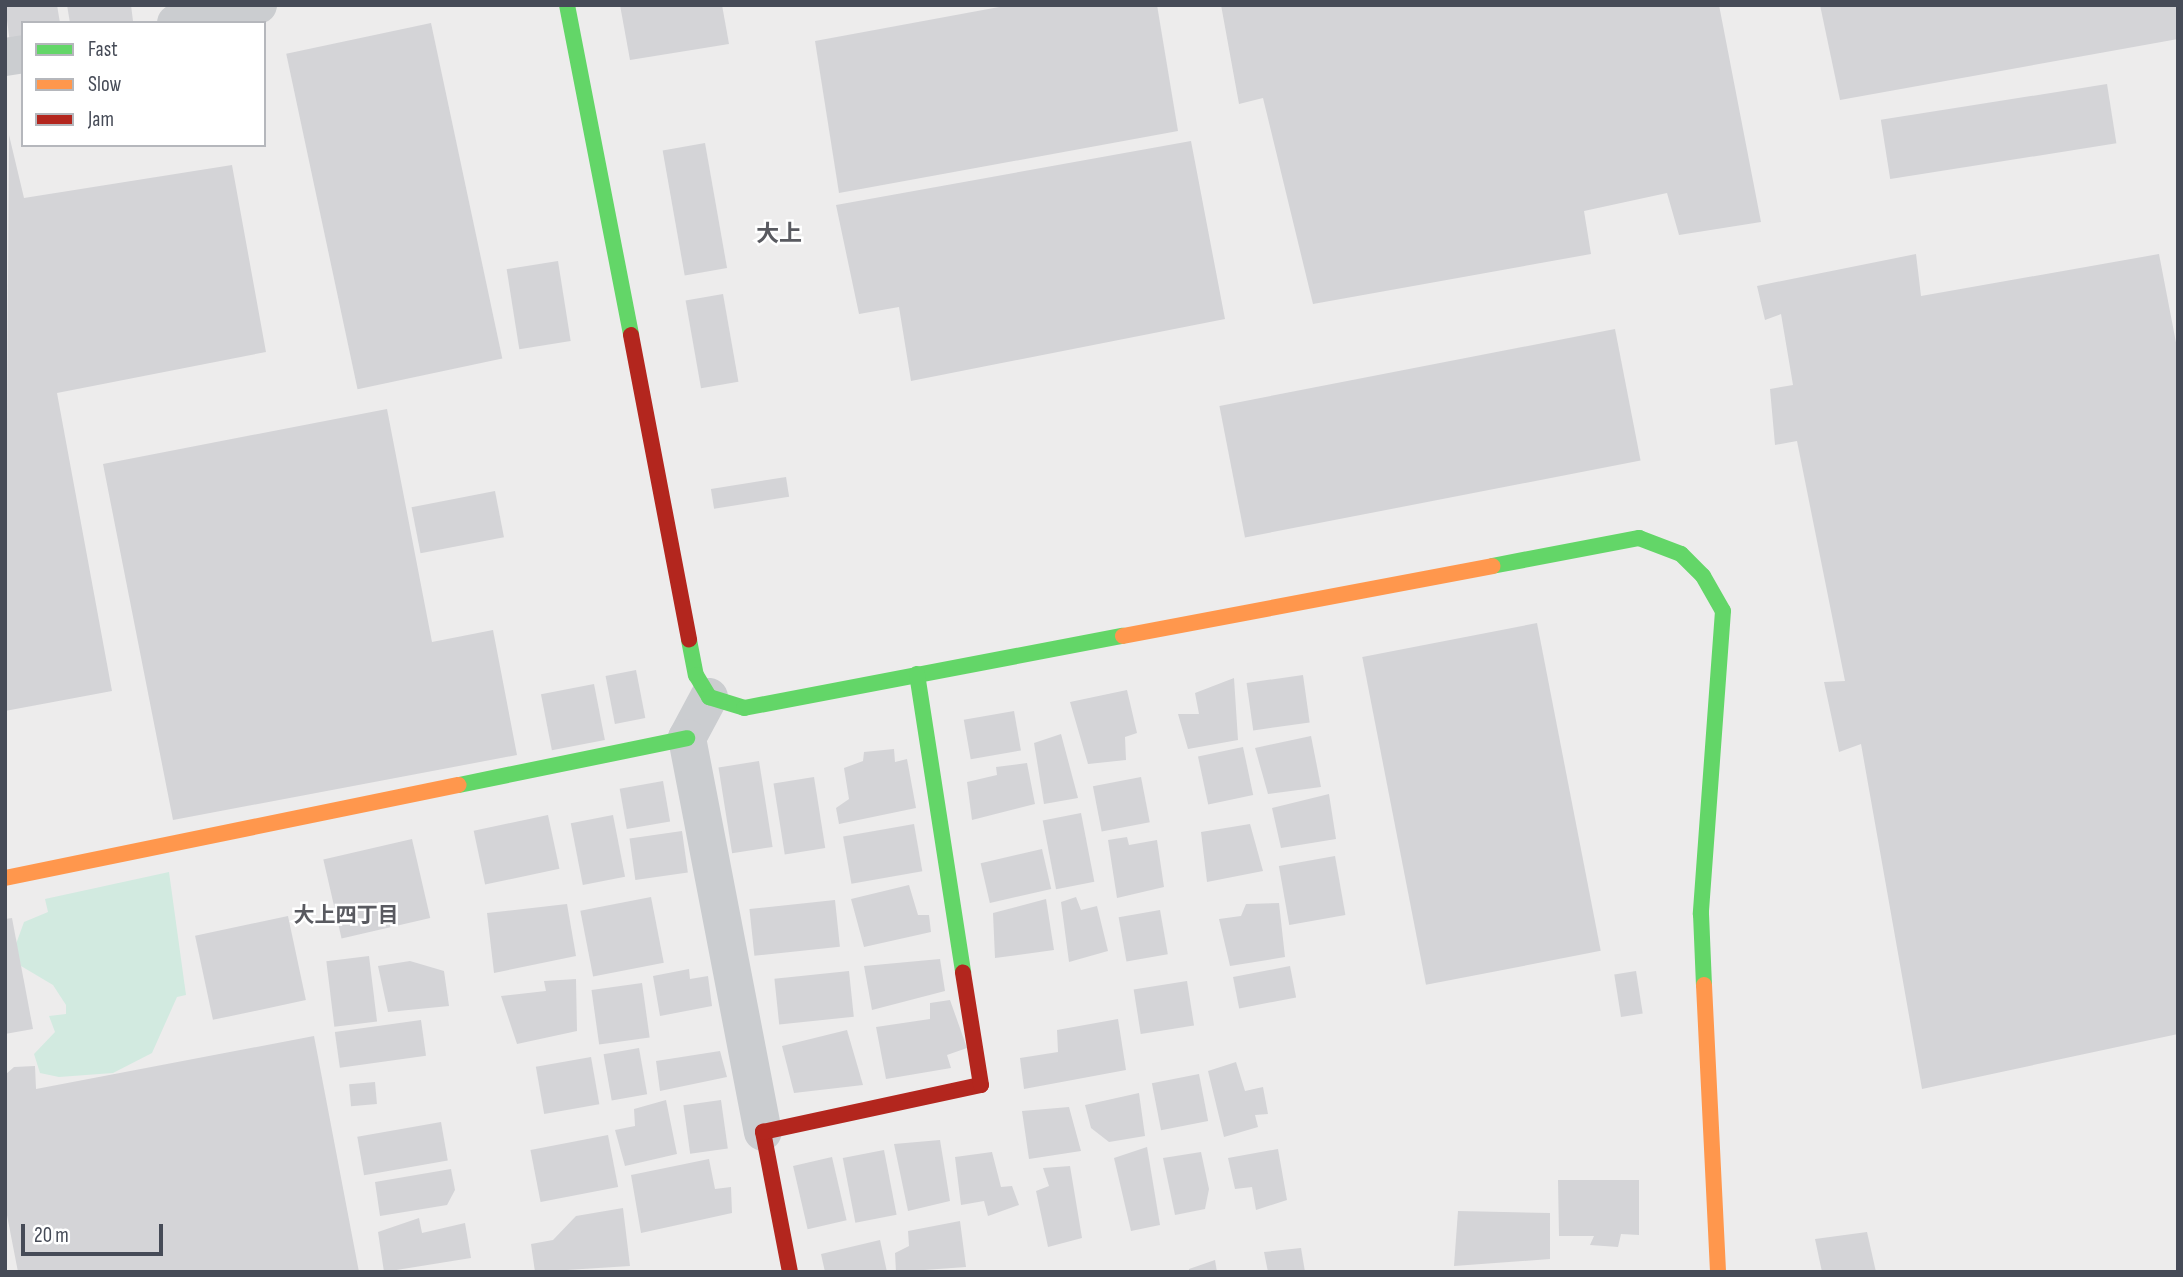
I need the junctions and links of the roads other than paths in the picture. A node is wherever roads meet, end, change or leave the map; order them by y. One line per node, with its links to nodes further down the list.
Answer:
1 (258, 5): 3 (street)
2 (567, 5): 5 (street)
3 (185, 21)
4 (917, 674): 5 (street); 8 (street); 10 (street)
5 (709, 697): 6 (street)
6 (687, 738): 7 (street); 8 (street)
7 (5, 878)
8 (764, 1132): 9 (street)
9 (790, 1272)
10 (1718, 1272)

